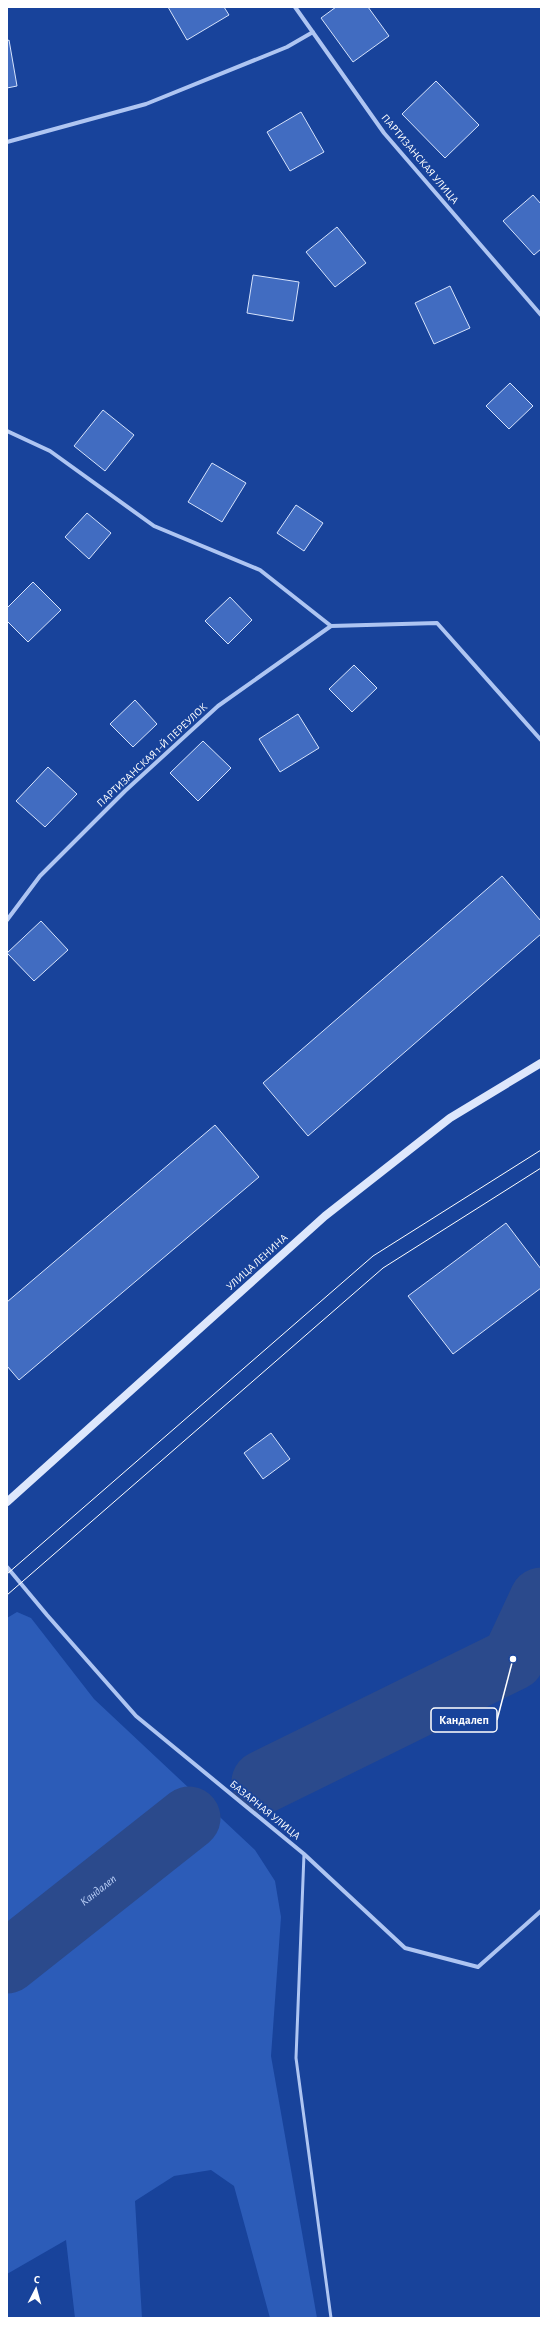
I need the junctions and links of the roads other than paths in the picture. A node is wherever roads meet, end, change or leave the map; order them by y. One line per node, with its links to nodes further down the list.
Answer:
1 (295, 7): 2 (street, ПАРТИЗАНСКАЯ УЛИЦА)
2 (313, 32): 3 (street); 4 (street, ПАРТИЗАНСКАЯ УЛИЦА)
3 (7, 142)
4 (541, 315)
5 (7, 431): 6 (street)
6 (331, 626): 7 (street); 8 (street, ПАРТИЗАНСКАЯ 1-Й ПЕРЕУЛОК)
7 (541, 740)
8 (7, 920)
9 (541, 1062): 10 (main road, УЛИЦА ЛЕНИНА)
10 (7, 1502)
11 (7, 1567): 12 (street, БАЗАРНАЯ УЛИЦА)
12 (304, 1854): 13 (street, БАЗАРНАЯ УЛИЦА); 14 (lane)
13 (541, 1911)
14 (330, 2318)

